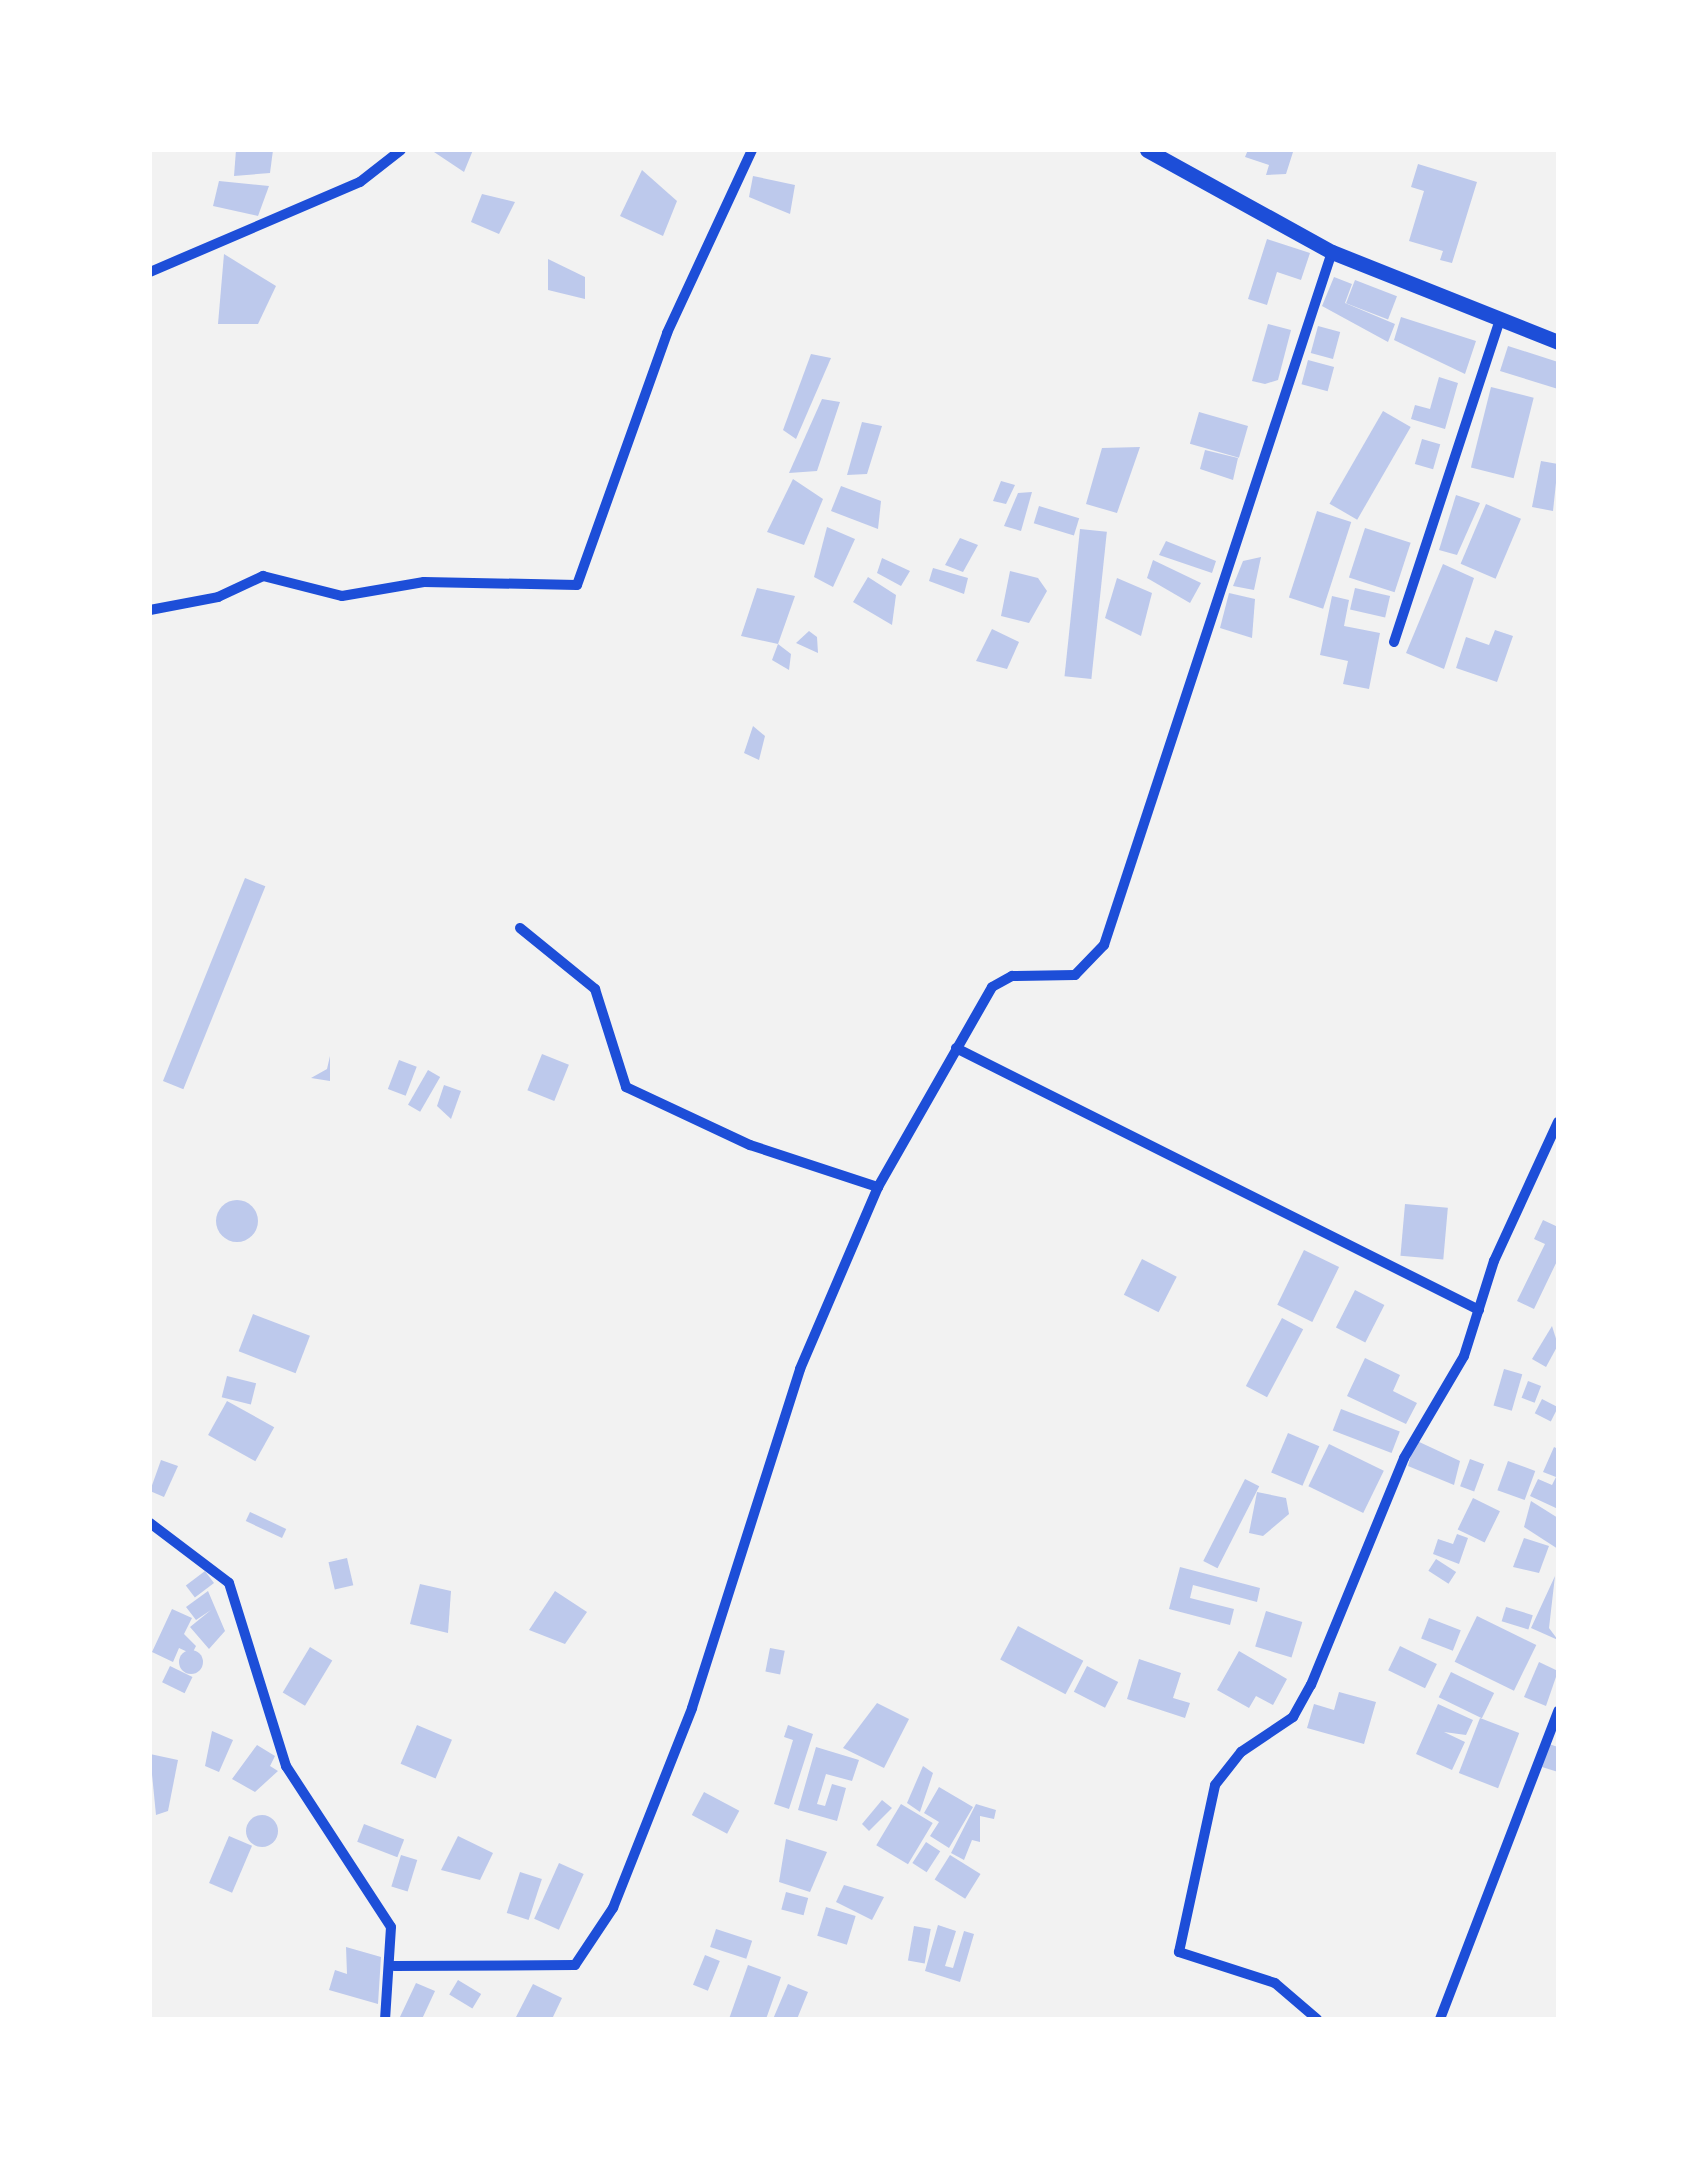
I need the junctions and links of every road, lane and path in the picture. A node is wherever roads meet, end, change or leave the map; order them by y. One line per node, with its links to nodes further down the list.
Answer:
1 (401, 150): 5 (street)
2 (752, 150): 8 (street)
3 (1147, 150): 4 (street)
4 (1332, 252): 6 (street); 11 (street)
5 (150, 272)
6 (1499, 322): 7 (street); 9 (street)
7 (1558, 342)
8 (150, 610)
9 (1394, 642)
10 (520, 928): 13 (street)
11 (956, 1048): 13 (street); 14 (street)
12 (1558, 1122): 14 (street)
13 (878, 1187): 17 (street)
14 (1479, 1310): 19 (street)
15 (150, 1523): 17 (street)
16 (1558, 1711): 20 (street)
17 (394, 1966): 18 (street)
18 (385, 2019)
19 (1318, 2019)
20 (1440, 2019)

